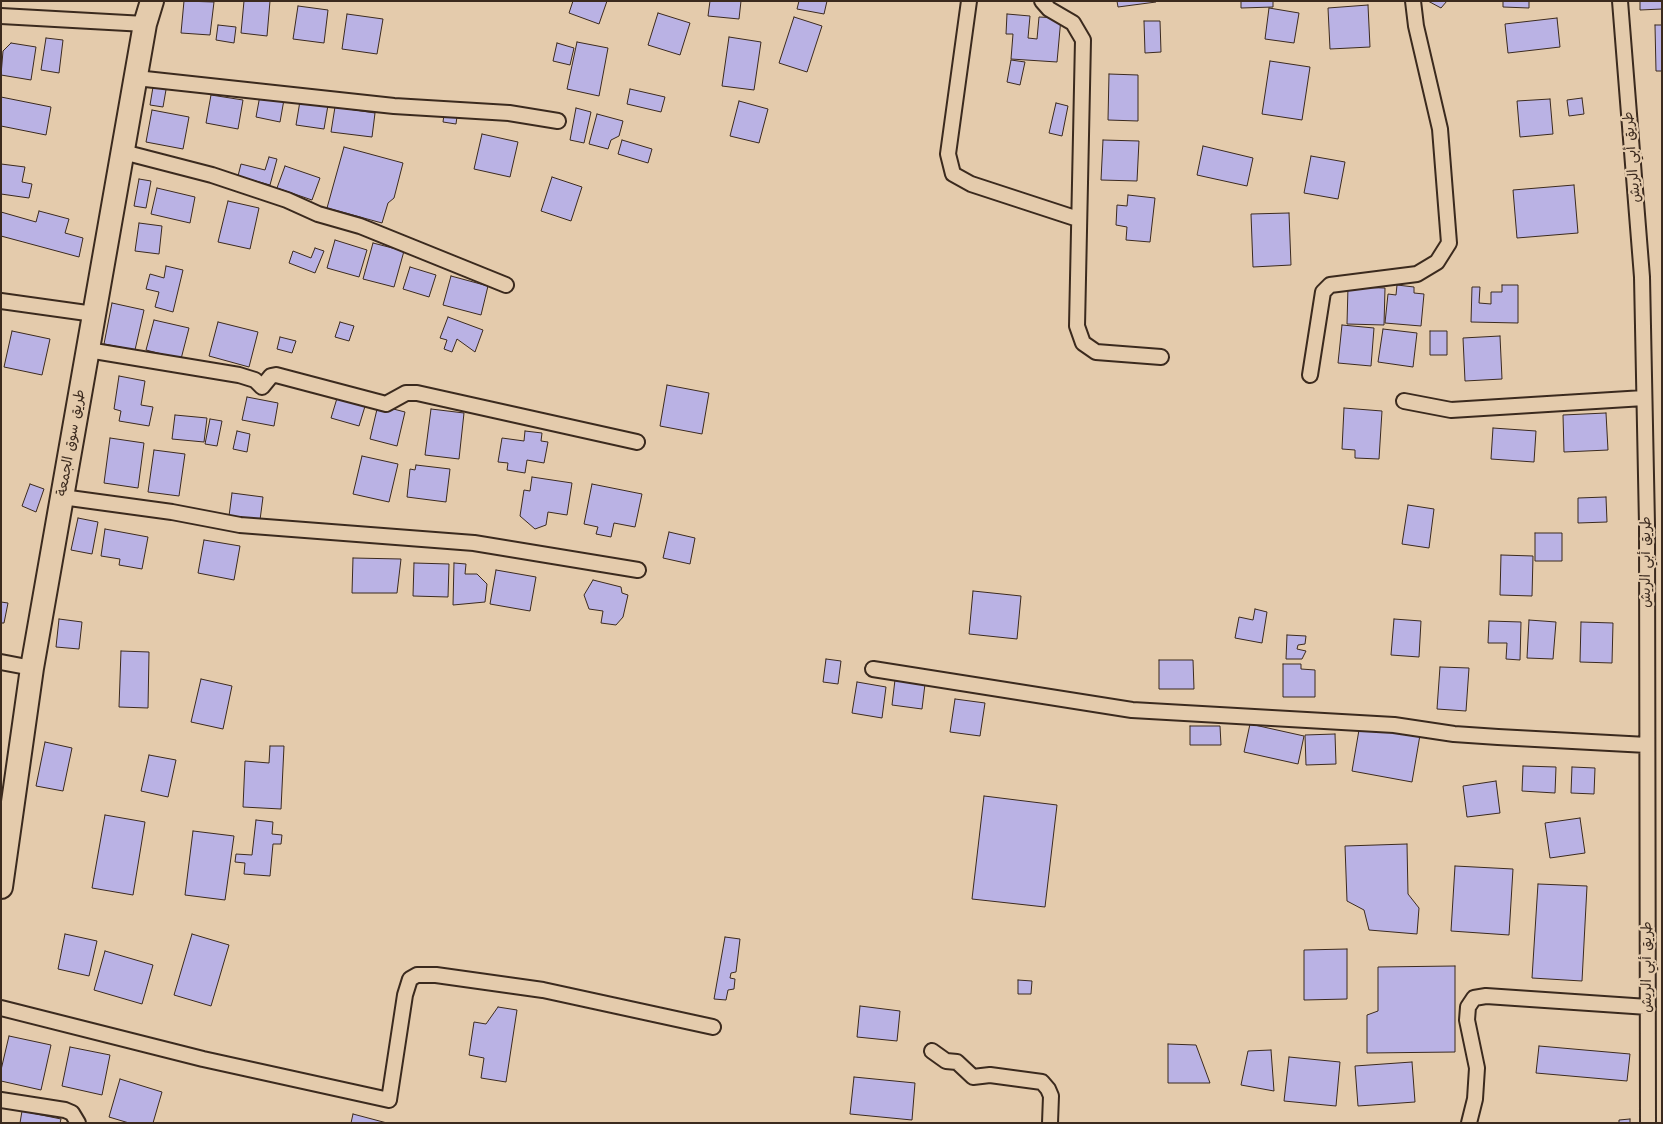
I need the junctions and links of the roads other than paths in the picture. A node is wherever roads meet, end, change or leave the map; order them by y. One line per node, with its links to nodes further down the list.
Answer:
1 (152, 1): 7 (main road, طريق سوق الجمعة)
2 (969, 1): 11 (street)
3 (1042, 1): 11 (street)
4 (1413, 1): 17 (street)
5 (1620, 1): 18 (street, طريق أبي الريش)
6 (1, 16): 7 (street)
7 (145, 24): 8 (main road, طريق سوق الجمعة)
8 (136, 78): 9 (street); 10 (main road, طريق سوق الجمعة)
9 (558, 121)
10 (123, 152): 12 (street); 14 (main road, طريق سوق الجمعة)
11 (1078, 219): 16 (street)
12 (506, 284)
13 (1, 301): 14 (street)
14 (94, 314): 15 (main road, طريق سوق الجمعة)
15 (88, 350): 20 (street); 21 (main road, طريق سوق الجمعة)
16 (1161, 357)
17 (1310, 374)
18 (1644, 398): 19 (street); 26 (street, طريق أبي الريش)
19 (1404, 402)
20 (637, 442)
21 (62, 497): 22 (street); 24 (main road, طريق سوق الجمعة)
22 (638, 570)
23 (1, 662): 24 (street)
24 (32, 668): 27 (main road, طريق سوق الجمعة)
25 (873, 669): 26 (street)
26 (1647, 745): 28 (street, طريق أبي الريش)
27 (1, 887)
28 (1648, 1007): 35 (street); 36 (street, طريق أبي الريش)
29 (1, 1008): 30 (street)
30 (713, 1027)
31 (932, 1051): 34 (street)
32 (1, 1100): 33 (street)
33 (78, 1123)
34 (1050, 1123)
35 (1469, 1123)
36 (1648, 1123)

